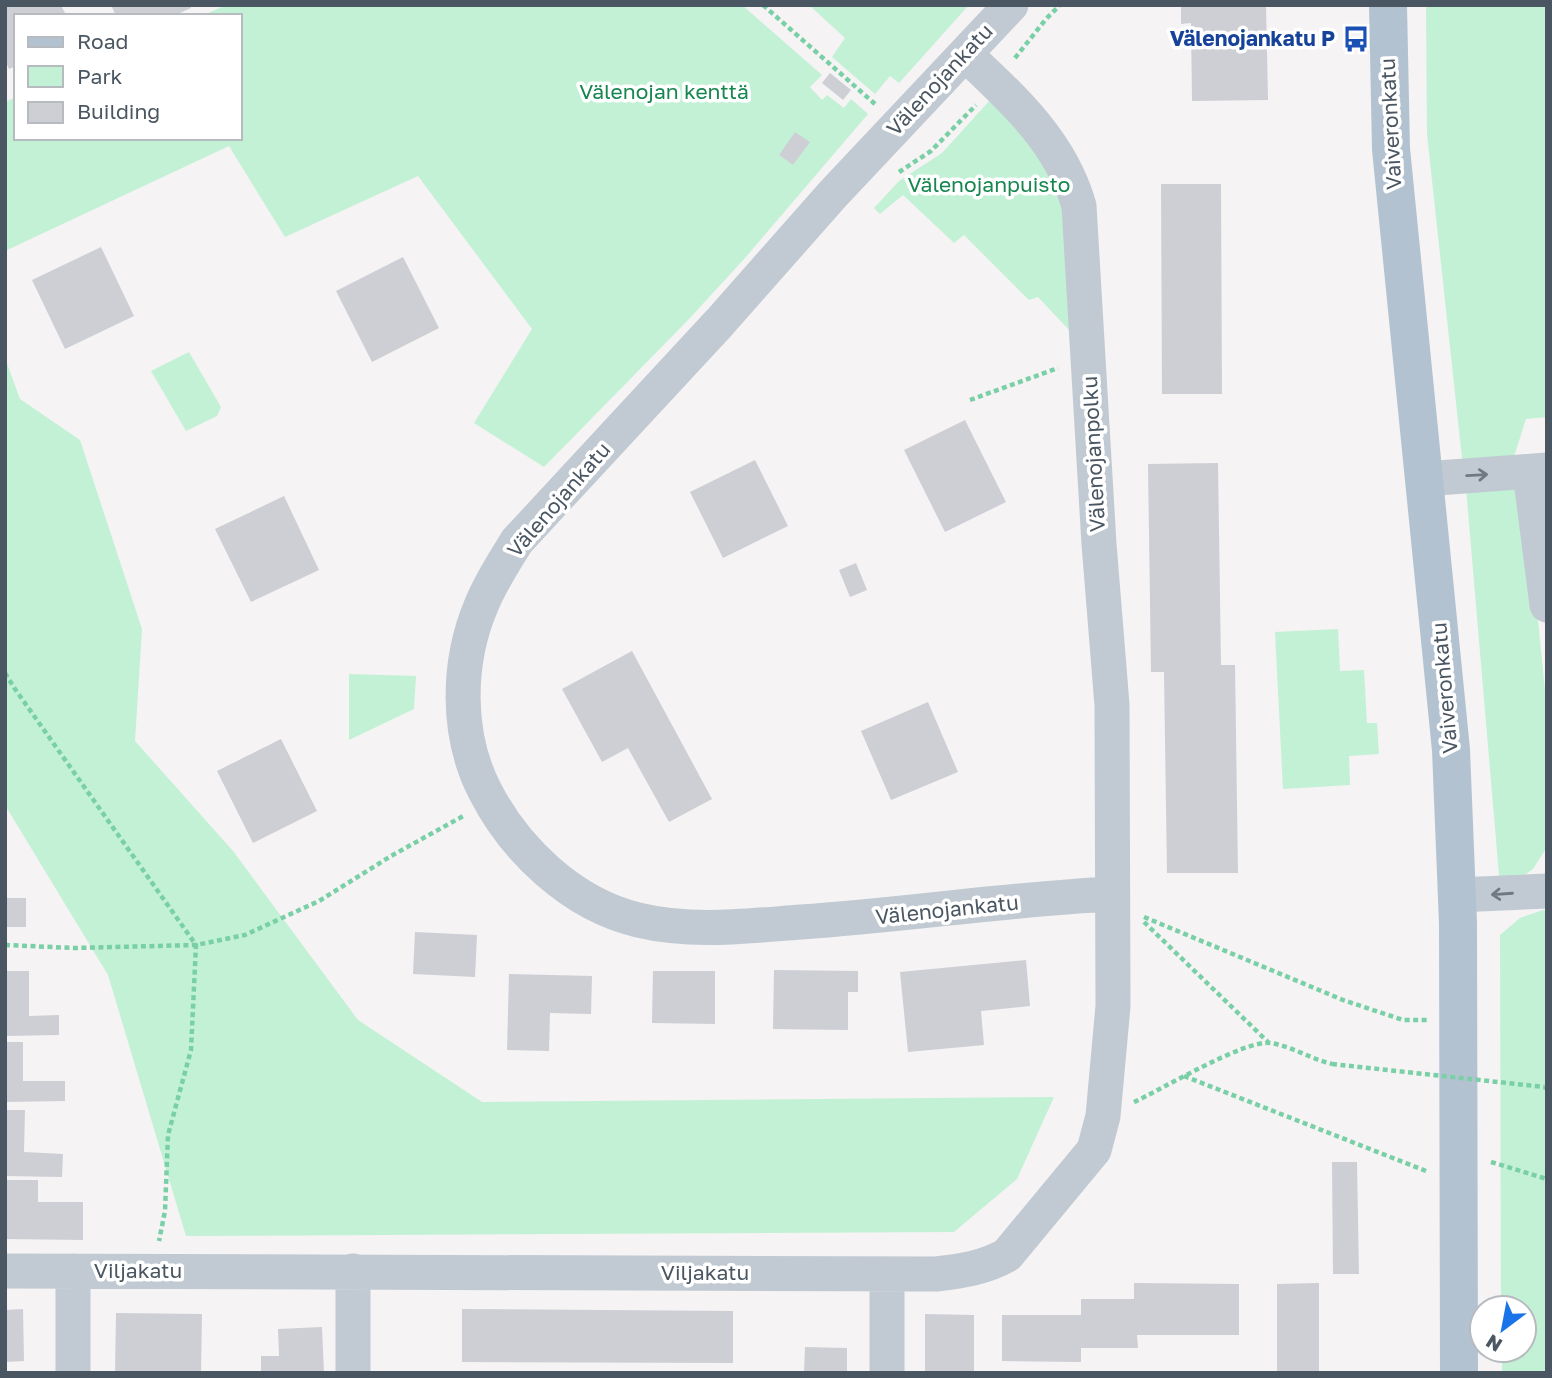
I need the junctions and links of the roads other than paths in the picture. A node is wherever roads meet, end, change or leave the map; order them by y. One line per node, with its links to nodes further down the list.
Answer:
1 (1010, 5): 3 (street, Välenojankatu)
2 (1388, 5): 5 (main road, Vaiveronkatu)
3 (966, 55): 8 (street, Välenojanpolku); 8 (street, Välenojankatu)
4 (1538, 471): 5 (street, one-way to 4); 6 (street)
5 (1424, 479): 9 (main road, Vaiveronkatu)
6 (1547, 605)
7 (1547, 891): 9 (street, one-way to 9)
8 (1112, 894): 13 (street, Viljakatu)
9 (1457, 895): 17 (main road, Vaiveronkatu)
10 (5, 1271): 11 (street, Viljakatu)
11 (74, 1271): 12 (street, Viljakatu); 14 (street)
12 (354, 1271): 13 (street, Viljakatu); 15 (street)
13 (887, 1274): 16 (street)
14 (73, 1373)
15 (353, 1373)
16 (887, 1373)
17 (1459, 1373)

